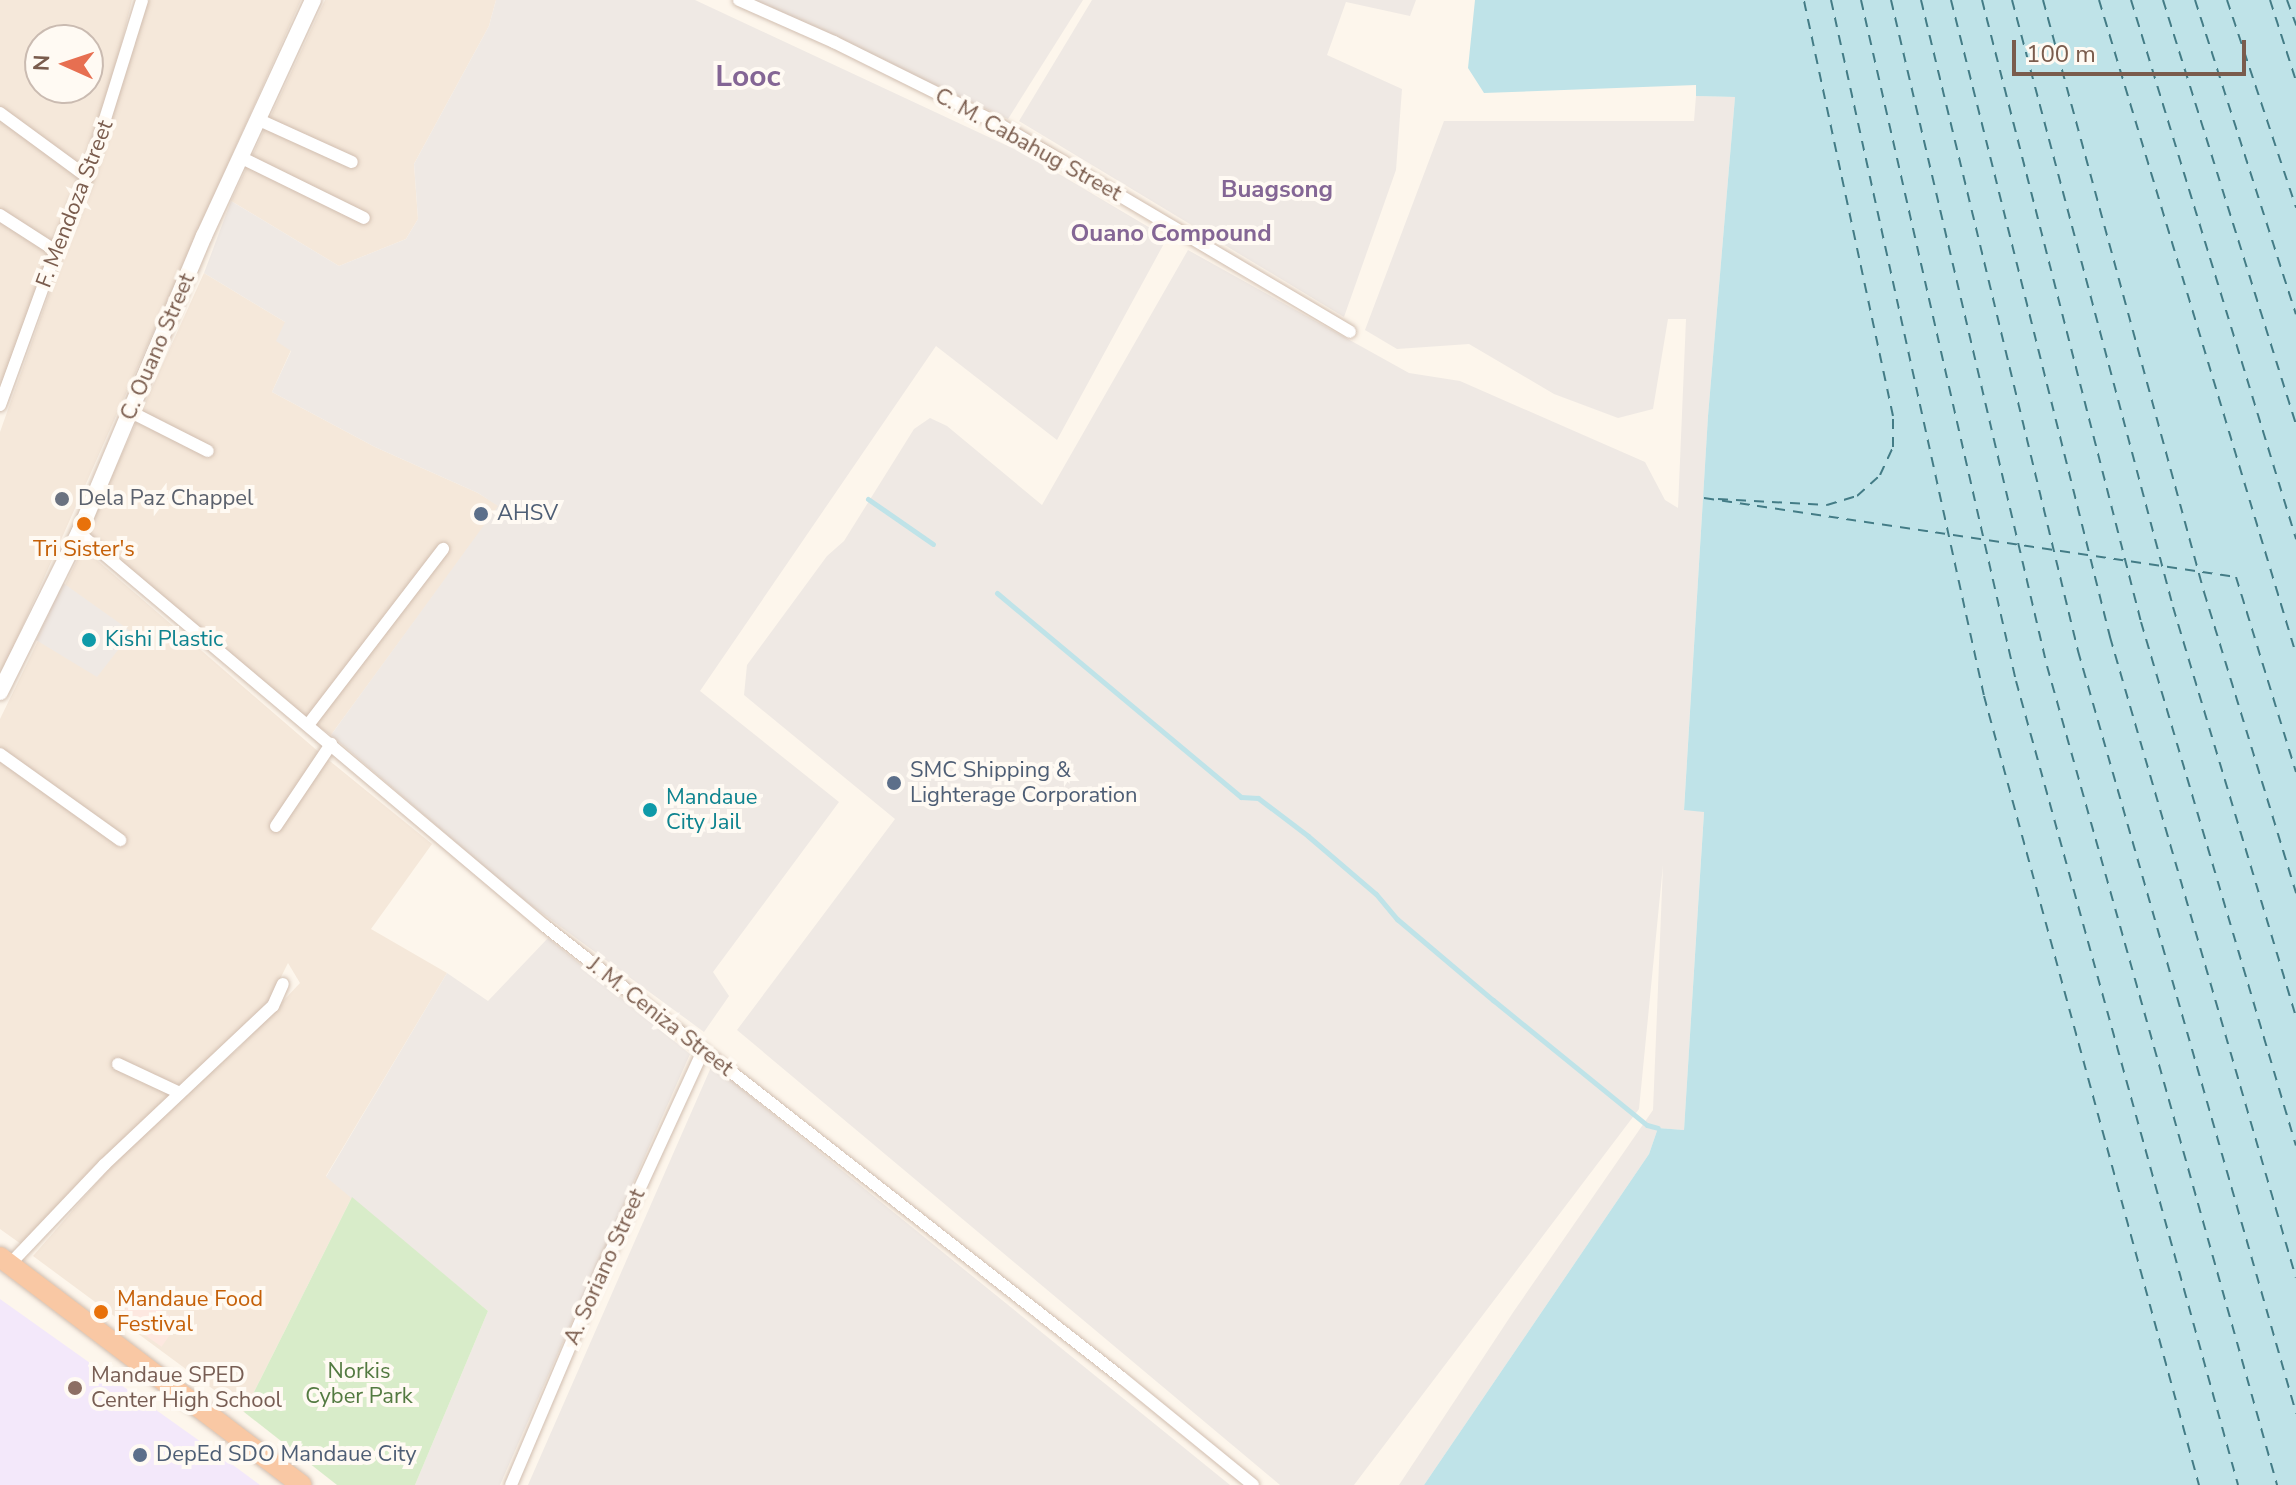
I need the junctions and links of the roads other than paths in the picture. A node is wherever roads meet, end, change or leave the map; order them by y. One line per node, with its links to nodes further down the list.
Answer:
1 (142, 0): 8 (street, F. Mendoza Street)
2 (313, 0): 5 (street, C. Ouano Street)
3 (739, 0): 12 (street, C. M. Cabahug Street)
4 (0, 113): 8 (street)
5 (257, 119): 6 (street, C. Ouano Street); 7 (street)
6 (240, 157): 10 (street); 14 (street, C. Ouano Street)
7 (352, 162)
8 (87, 177): 11 (street, F. Mendoza Street)
9 (0, 215): 11 (street)
10 (364, 218)
11 (56, 251): 13 (street, F. Mendoza Street)
12 (1350, 332)
13 (1, 400)
14 (131, 412): 15 (street); 16 (street, C. Ouano Street)
15 (208, 451)
16 (79, 533): 18 (street, C. Ouano Street); 19 (street, J. M. Ceniza Street)
17 (443, 549): 19 (street)
18 (0, 692)
19 (308, 725): 20 (street, J. M. Ceniza Street)
20 (331, 744): 22 (street); 25 (street, J. M. Ceniza Street)
21 (0, 754): 23 (street)
22 (276, 826)
23 (120, 840)
24 (283, 984): 27 (street)
25 (703, 1051): 30 (street, A. Soriano Street); 31 (street, J. M. Ceniza Street)
26 (118, 1064): 27 (street)
27 (180, 1093): 28 (street)
28 (5, 1261): 29 (highway)
29 (301, 1485)
30 (511, 1485)
31 (1253, 1485)

